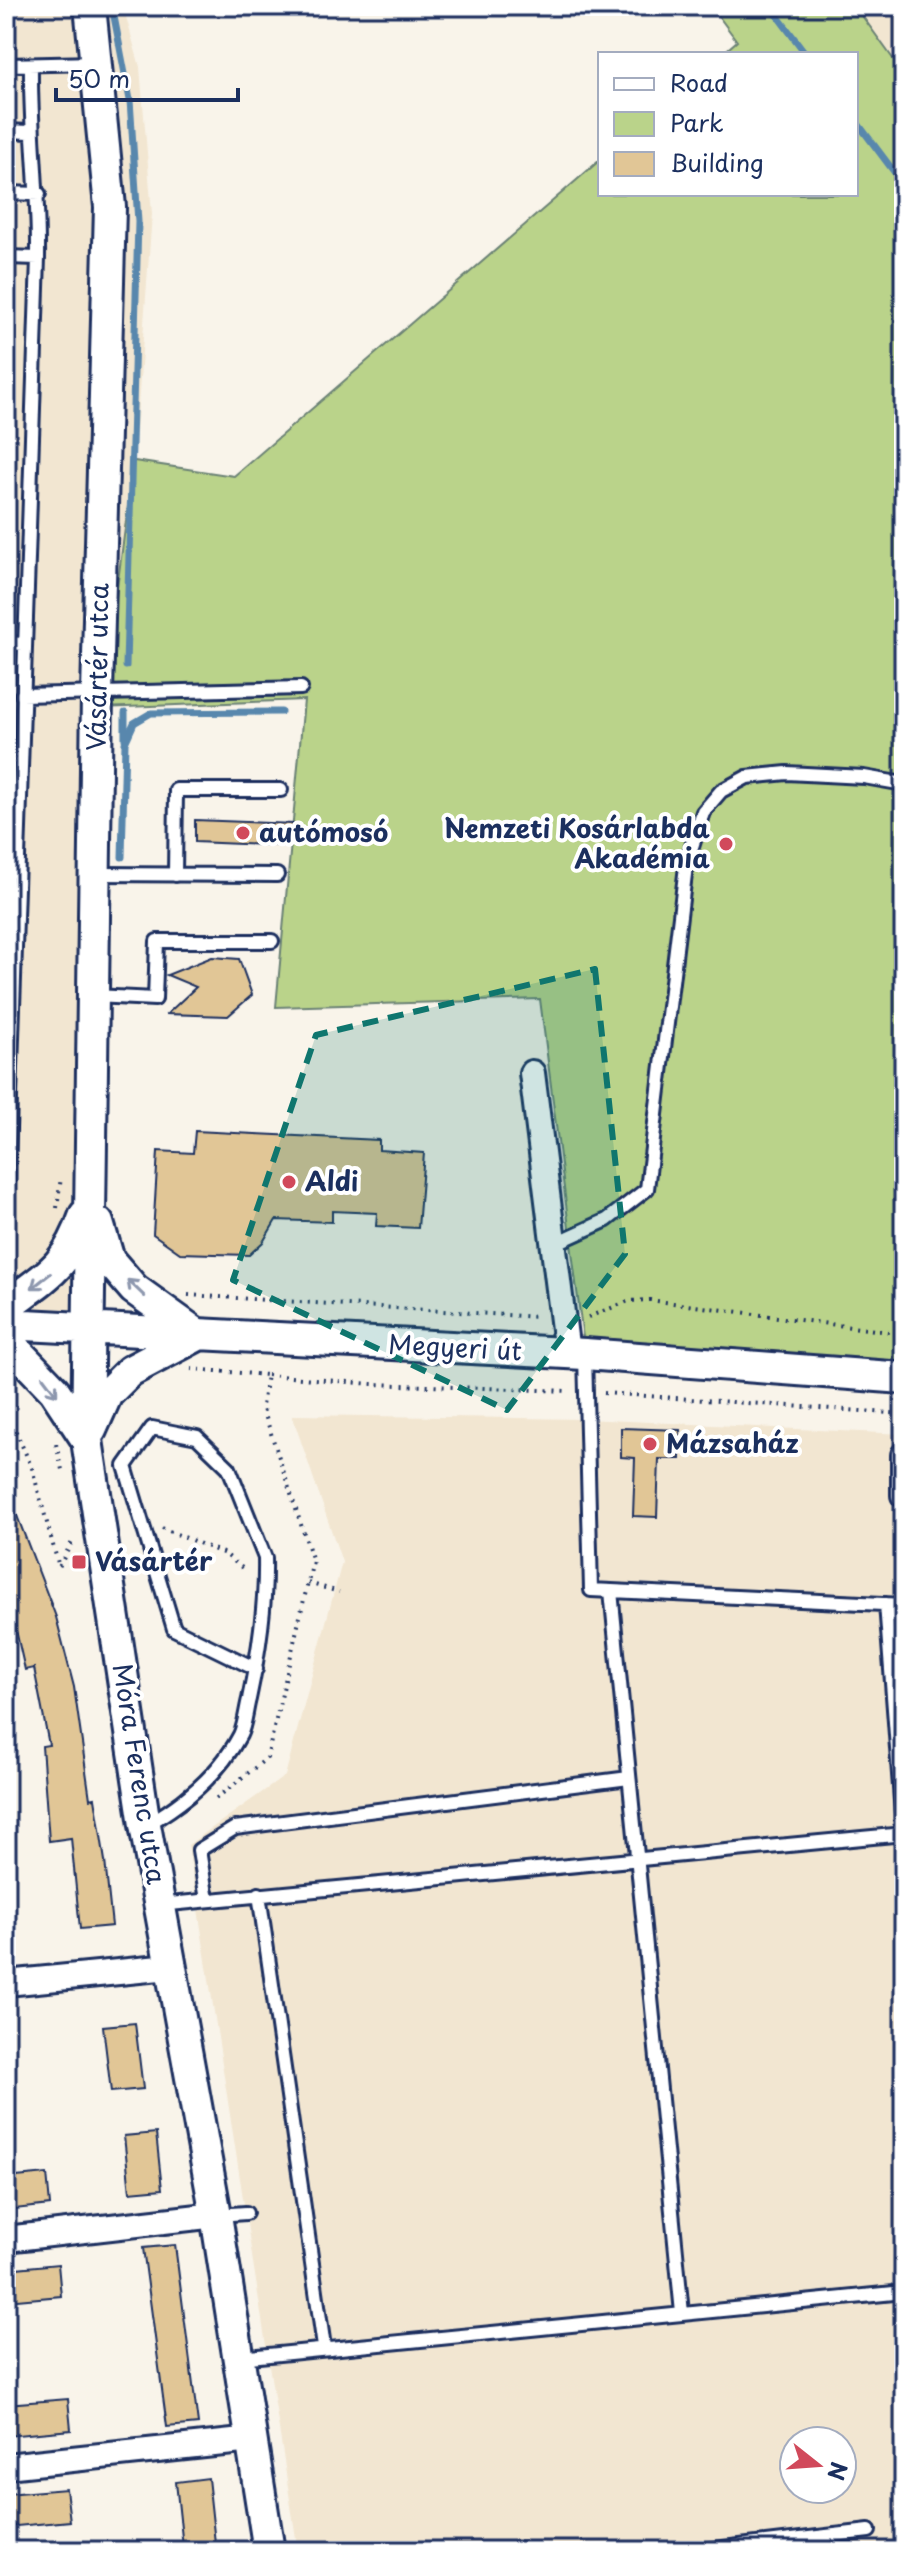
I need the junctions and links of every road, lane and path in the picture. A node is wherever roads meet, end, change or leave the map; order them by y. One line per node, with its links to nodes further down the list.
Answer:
1 (90, 6): 2 (street, Vásártér utca)
2 (97, 63): 4 (lane); 14 (street, Vásártér utca)
3 (6, 65): 4 (lane)
4 (31, 66): 6 (lane)
5 (6, 131): 6 (lane)
6 (30, 132): 8 (lane)
7 (6, 193): 8 (lane)
8 (39, 194): 10 (lane)
9 (6, 257): 10 (lane)
10 (38, 258): 12 (lane)
11 (6, 643): 12 (lane)
12 (23, 644): 15 (lane)
13 (301, 688): 14 (lane)
14 (97, 694): 15 (lane); 22 (street, Vásártér utca)
15 (22, 695): 17 (lane)
16 (6, 709): 17 (lane)
17 (22, 710): 19 (lane)
18 (6, 774): 19 (lane)
19 (20, 775): 27 (lane)
20 (904, 784): 33 (lane)
21 (281, 790): 23 (lane)
22 (95, 874): 23 (lane); 26 (street, Vásártér utca)
23 (175, 875): 24 (lane)
24 (277, 875)
25 (272, 941): 26 (lane)
26 (94, 996): 31 (street, Vásártér utca)
27 (9, 1023): 29 (lane)
28 (532, 1073): 33 (street)
29 (8, 1088): 30 (lane)
30 (7, 1155): 32 (lane)
31 (91, 1198): 35 (street, one-way to 35); 38 (street, Vásártér utca); 40 (street, one-way to 31)
32 (6, 1218)
33 (552, 1245): 36 (street)
34 (180, 1295): 36 (path)
35 (6, 1306)
36 (564, 1318): 39 (path); 42 (street)
37 (6, 1324): 38 (street, Megyeri út)
38 (88, 1330): 40 (street, Megyeri út); 46 (street, Móra Ferenc utca)
39 (904, 1334)
40 (198, 1335): 42 (street, Megyeri út); 46 (street)
41 (6, 1340): 46 (street, one-way to 46)
42 (576, 1353): 44 (street, Megyeri út); 54 (lane)
43 (181, 1369): 53 (path)
44 (904, 1378)
45 (6, 1409): 51 (path)
46 (87, 1440): 47 (path); 62 (street, Móra Ferenc utca)
47 (56, 1443)
48 (904, 1455): 49 (street)
49 (904, 1495)
50 (142, 1519): 52 (path); 52 (lane); 58 (lane)
51 (78, 1529)
52 (265, 1568): 58 (lane)
53 (308, 1583): 55 (path); 61 (path)
54 (611, 1591): 56 (lane); 60 (lane)
55 (339, 1592)
56 (886, 1604): 57 (lane); 59 (lane)
57 (904, 1605)
58 (256, 1669): 62 (lane)
59 (900, 1737): 63 (lane)
60 (629, 1778): 65 (lane); 67 (lane)
61 (206, 1806)
62 (145, 1825): 68 (street, Móra Ferenc utca)
63 (904, 1834): 64 (lane); 65 (lane)
64 (904, 1843)
65 (636, 1859): 66 (lane); 75 (lane)
66 (259, 1894): 67 (lane); 76 (lane)
67 (207, 1900): 68 (lane)
68 (159, 1905): 69 (street, Móra Ferenc utca)
69 (170, 1967): 70 (street); 72 (street, Móra Ferenc utca)
70 (6, 1983)
71 (246, 2213): 72 (lane)
72 (216, 2215): 73 (street); 77 (street, Móra Ferenc utca)
73 (6, 2239)
74 (904, 2292): 75 (lane)
75 (682, 2313): 76 (lane)
76 (324, 2347): 77 (lane)
77 (239, 2358): 78 (street, Móra Ferenc utca)
78 (252, 2440): 79 (street); 81 (street, Móra Ferenc utca)
79 (6, 2466)
80 (869, 2531): 82 (lane)
81 (269, 2551)
82 (697, 2551)

